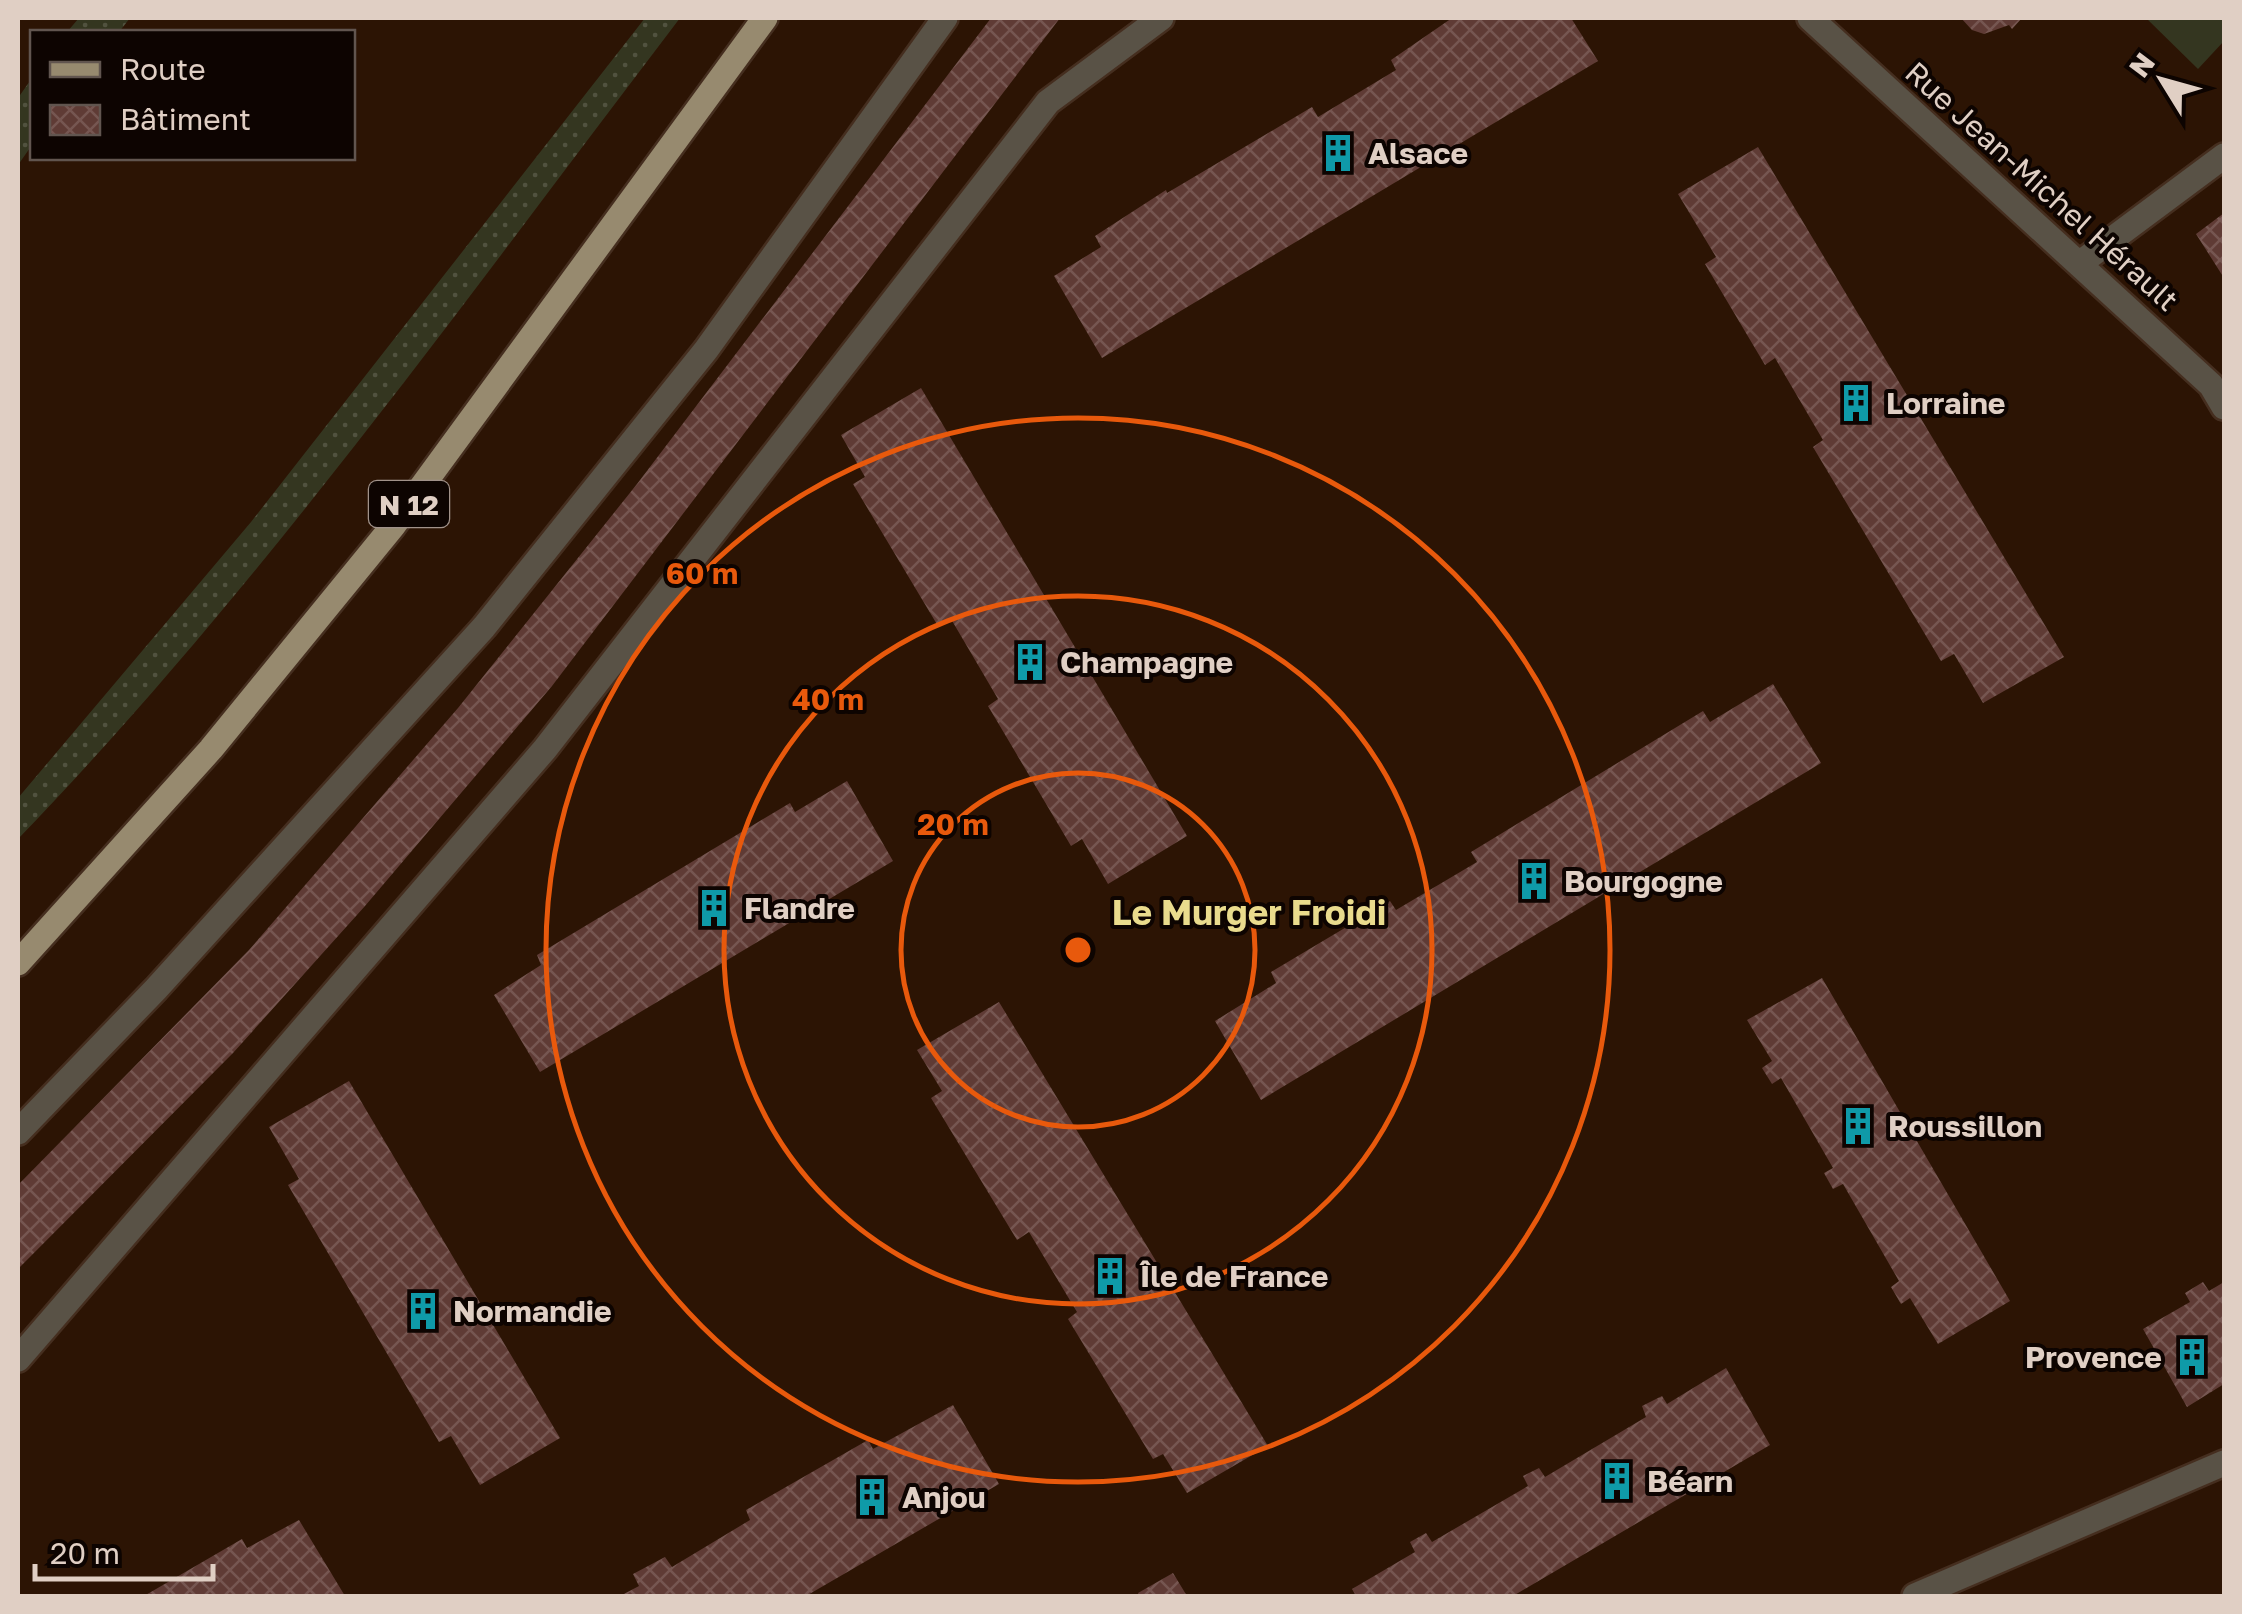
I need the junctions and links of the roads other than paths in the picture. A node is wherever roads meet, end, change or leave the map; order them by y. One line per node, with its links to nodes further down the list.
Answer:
1 (765, 18): 8 (main road, N 12)
2 (945, 18): 9 (street)
3 (1161, 18): 10 (street)
4 (1810, 18): 6 (street, Rue Jean-Michel Hérault)
5 (2224, 156): 6 (street)
6 (2079, 264): 7 (street, Rue Jean-Michel Hérault)
7 (2220, 390)
8 (18, 963)
9 (18, 1132)
10 (18, 1359)
11 (2224, 1464): 12 (street)
12 (1915, 1596)

